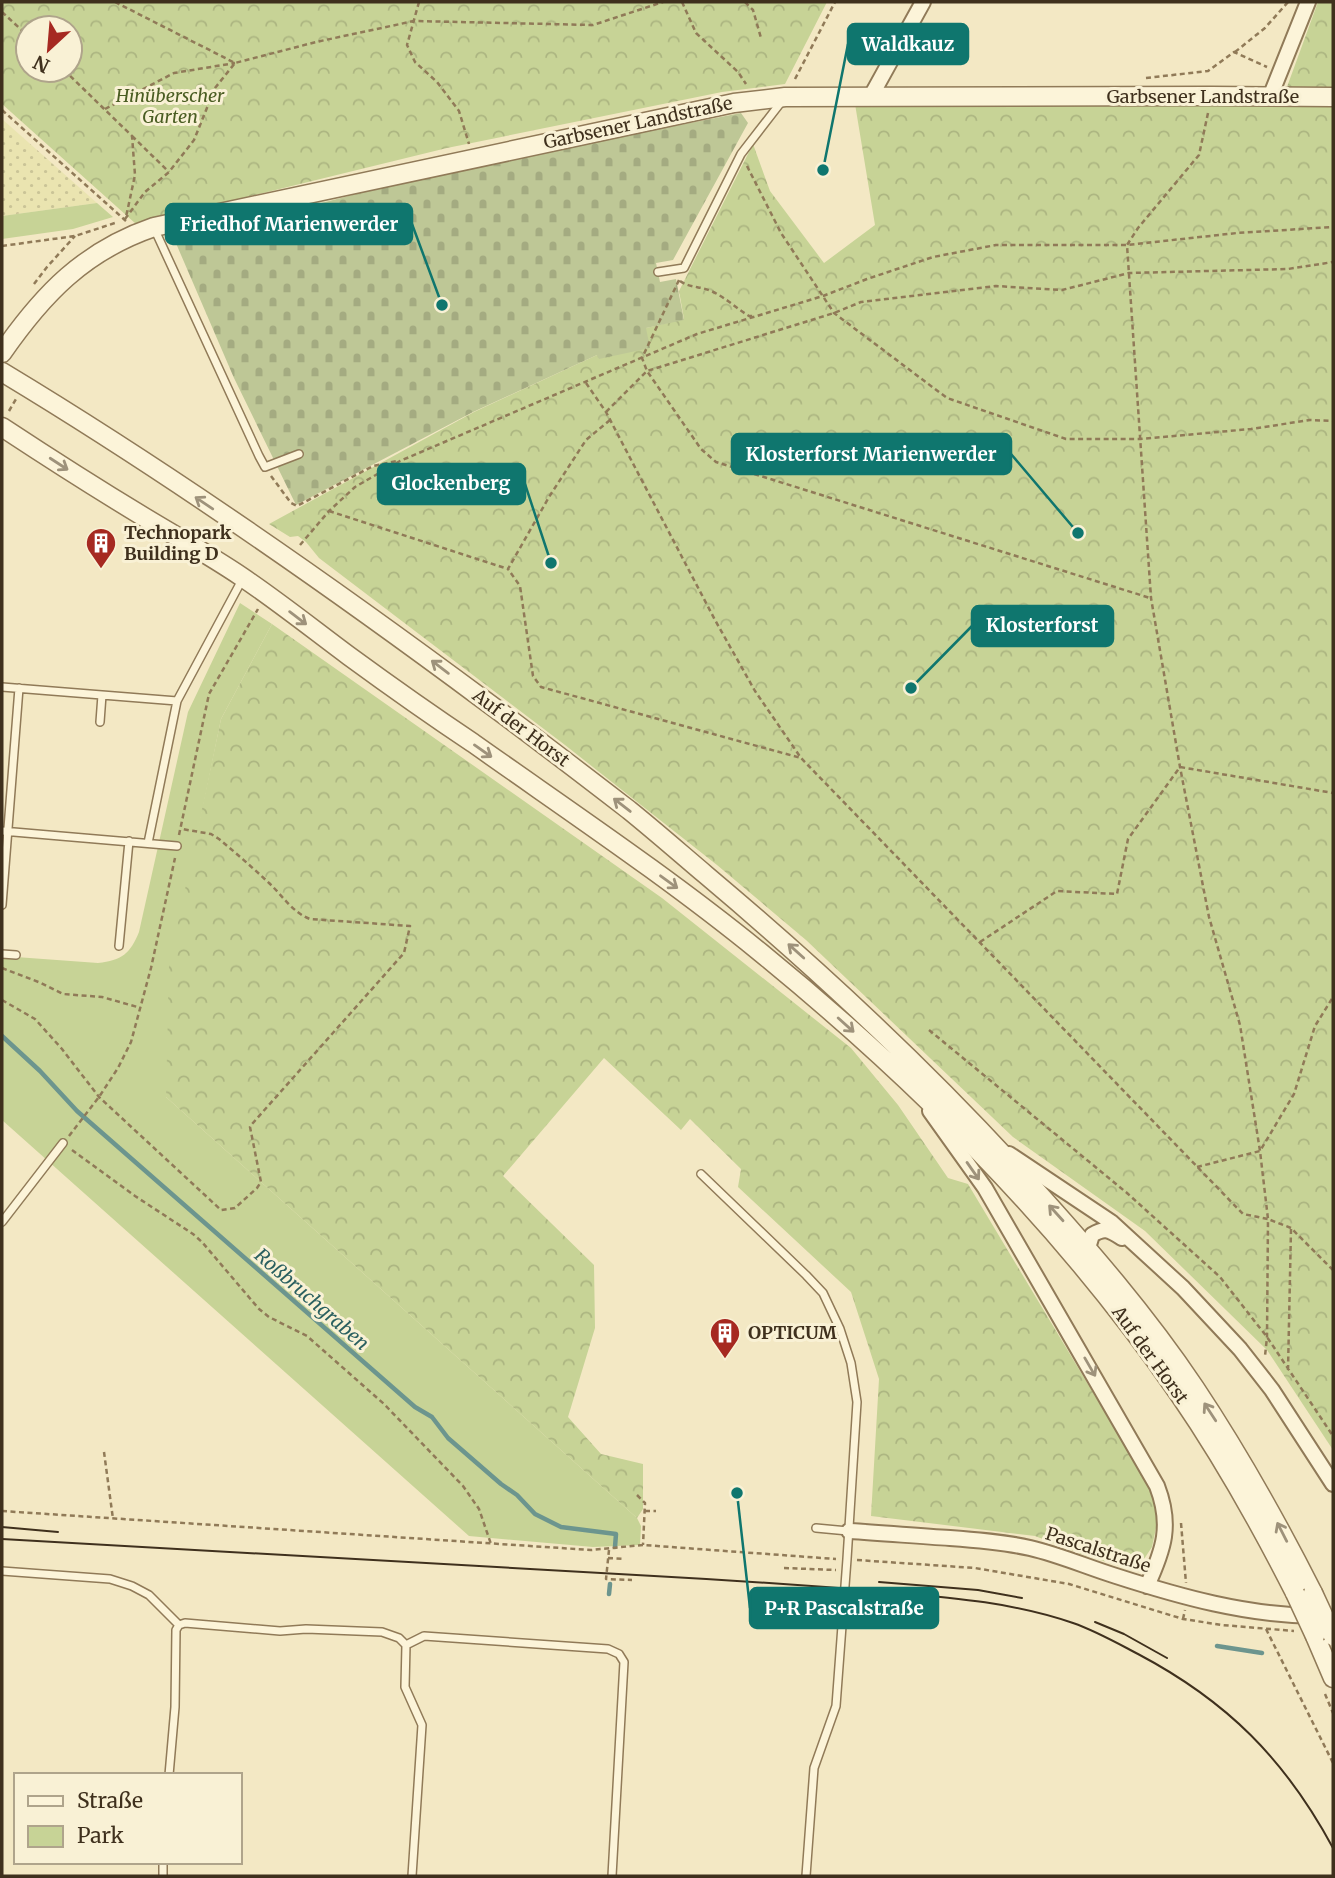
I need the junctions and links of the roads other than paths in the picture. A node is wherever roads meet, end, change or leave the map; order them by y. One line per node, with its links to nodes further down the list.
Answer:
1 (923, 2): 4 (street)
2 (1308, 2): 5 (street)
3 (785, 97): 4 (street, Garbsener Landstraße); 7 (street, Garbsener Landstraße); 8 (lane)
4 (870, 97): 5 (street, Garbsener Landstraße)
5 (1270, 97): 6 (street, Garbsener Landstraße)
6 (1333, 97)
7 (146, 230): 9 (street, Garbsener Landstraße); 12 (lane)
8 (658, 272)
9 (2, 353)
10 (2, 372): 29 (street, Auf der Horst, one-way to 10)
11 (2, 427): 13 (street, Auf der Horst, one-way to 13)
12 (299, 454)
13 (243, 578): 17 (lane); 27 (street, Auf der Horst, one-way to 27)
14 (2, 687): 15 (lane)
15 (19, 688): 16 (lane); 19 (lane)
16 (102, 695): 17 (lane); 18 (lane)
17 (177, 701): 21 (lane)
18 (100, 722)
19 (4, 831): 20 (lane); 23 (lane)
20 (129, 841): 21 (lane); 24 (lane)
21 (148, 843): 22 (lane)
22 (177, 846)
23 (2, 905)
24 (119, 946)
25 (2, 954): 26 (lane)
26 (16, 955)
27 (904, 1077): 38 (street, Auf der Horst, one-way to 38); 39 (street, Auf der Horst)
28 (63, 1143): 31 (lane)
29 (994, 1144): 32 (street, Auf der Horst); 33 (street, Auf der Horst, one-way to 29)
30 (701, 1174): 36 (lane)
31 (2, 1222)
32 (1135, 1245): 33 (street, Auf der Horst); 34 (street, Auf der Horst)
33 (1088, 1248): 39 (street, Auf der Horst, one-way to 33)
34 (1333, 1483)
35 (816, 1528): 36 (lane)
36 (849, 1531): 38 (street, Pascalstraße); 48 (lane)
37 (2, 1571): 41 (lane)
38 (1147, 1586): 40 (street, Pascalstraße)
39 (1304, 1593): 42 (street, Auf der Horst, bridge)
40 (1333, 1616)
41 (179, 1625): 43 (lane); 45 (lane)
42 (1327, 1636): 44 (street, Auf der Horst)
43 (406, 1645): 46 (lane); 47 (lane)
44 (1333, 1678)
45 (169, 1773)
46 (412, 1876)
47 (612, 1876)
48 (806, 1876)

